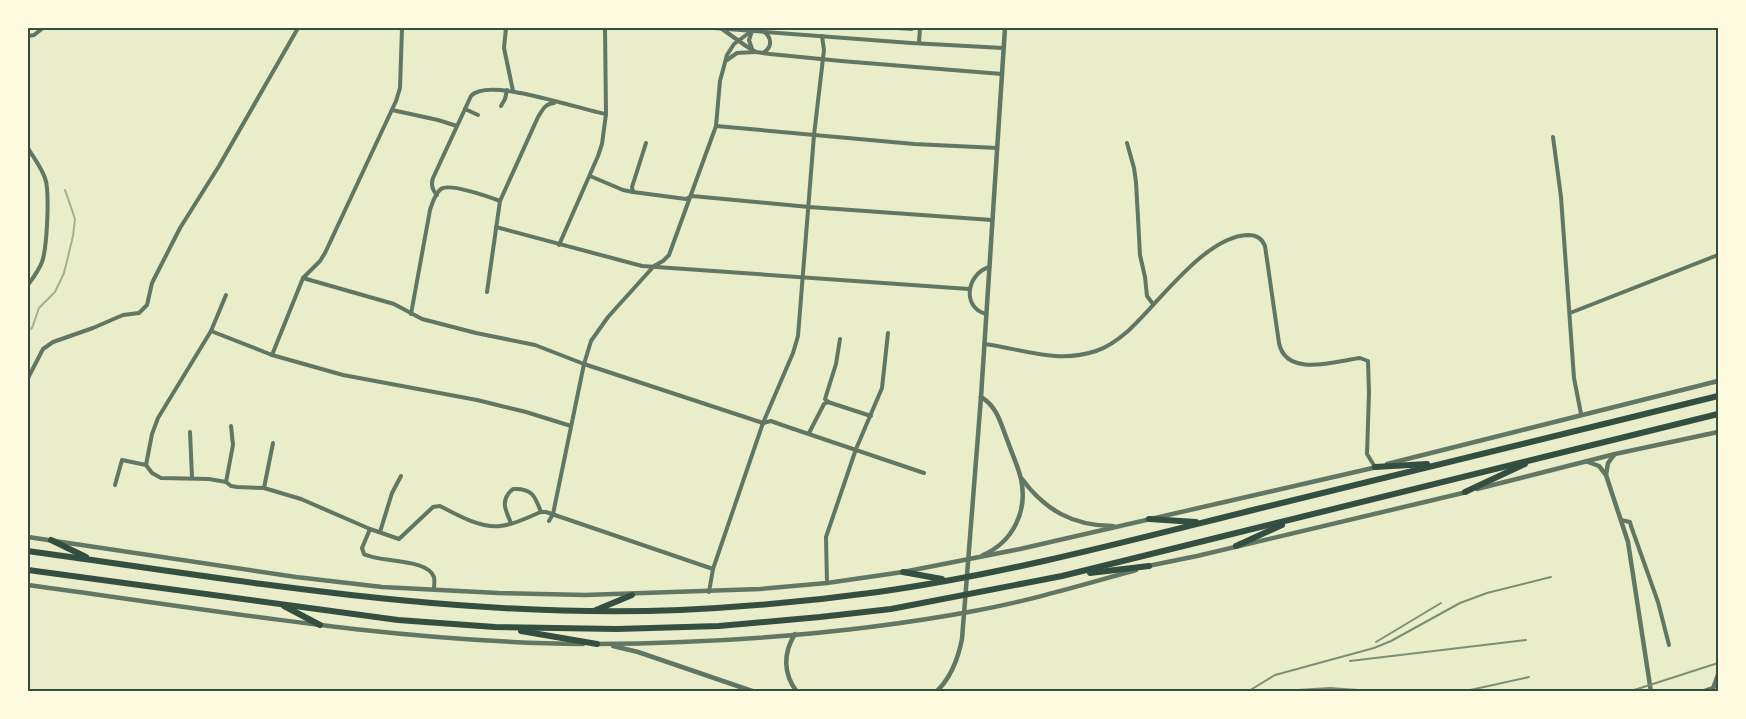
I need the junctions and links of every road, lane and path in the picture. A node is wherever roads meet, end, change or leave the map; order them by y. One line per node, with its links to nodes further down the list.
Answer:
1 (43, 28): 14 (street)
2 (298, 28): 68 (street)
3 (402, 28): 29 (street)
4 (506, 28): 25 (street)
5 (605, 28): 30 (street)
6 (714, 28): 7 (street)
7 (721, 28): 11 (street); 16 (street)
8 (883, 28): 12 (lane)
9 (920, 28): 17 (street)
10 (1005, 28): 18 (street)
11 (753, 29): 13 (street); 16 (street); 19 (street)
12 (912, 30)
13 (762, 31): 15 (street); 20 (street)
14 (28, 36)
15 (822, 36): 17 (street); 21 (street)
16 (738, 40): 19 (street); 22 (street)
17 (919, 43): 18 (street)
18 (1003, 48): 23 (street)
19 (754, 51): 20 (street); 22 (street)
20 (763, 53): 21 (street)
21 (822, 59): 23 (street); 34 (street)
22 (726, 61): 33 (street)
23 (1002, 74): 39 (street)
24 (507, 90): 25 (street); 27 (street); 28 (street)
25 (513, 91): 26 (street)
26 (556, 102): 30 (street); 44 (street)
27 (501, 106)
28 (465, 109): 31 (street); 32 (street)
29 (392, 110): 32 (street); 52 (street)
30 (606, 114): 40 (street)
31 (478, 115)
32 (457, 126): 42 (street)
33 (716, 126): 34 (street); 43 (street)
34 (814, 136): 39 (street); 45 (street)
35 (1553, 137): 59 (street)
36 (646, 143): 41 (street)
37 (1127, 143): 58 (street)
38 (28, 148): 54 (street)
39 (997, 148): 46 (street)
40 (590, 176): 41 (street); 48 (street)
41 (633, 192): 43 (street)
42 (437, 195): 44 (street); 60 (street)
43 (692, 196): 45 (street); 50 (street)
44 (500, 201): 47 (street)
45 (809, 207): 46 (street); 53 (street)
46 (992, 220): 51 (street)
47 (496, 227): 48 (street); 56 (street)
48 (559, 245): 50 (street)
49 (1718, 255): 59 (street)
50 (654, 266): 53 (street); 67 (street)
51 (989, 267): 55 (street); 61 (street)
52 (303, 278): 60 (street); 66 (street)
53 (803, 278): 55 (street); 76 (street)
54 (28, 285)
55 (969, 289): 61 (street)
56 (487, 292)
57 (226, 295): 62 (street)
58 (1153, 304): 65 (street); 89 (street)
59 (1570, 313): 73 (street)
60 (411, 314): 67 (street)
61 (986, 314): 65 (street)
62 (211, 331): 66 (street); 88 (street)
63 (888, 333): 75 (street)
64 (840, 339): 72 (street)
65 (984, 344): 71 (street)
66 (272, 355): 78 (street)
67 (584, 364): 76 (street); 78 (street)
68 (28, 378)
69 (1718, 381): 73 (street)
70 (1718, 396): 87 (highway)
71 (981, 397): 94 (street); 139 (street)
72 (828, 402): 75 (street); 81 (street)
73 (1581, 414): 89 (street)
74 (1718, 414): 85 (highway)
75 (871, 416): 83 (street)
76 (764, 423): 81 (street); 117 (street)
77 (231, 426): 95 (street)
78 (571, 426): 100 (street)
79 (190, 432): 93 (street)
80 (1718, 432): 84 (street)
81 (808, 433): 83 (street)
82 (273, 443): 97 (street)
83 (856, 449): 90 (street); 122 (street)
84 (1616, 454): 86 (street); 91 (street)
85 (1540, 458): 98 (highway); 101 (highway)
86 (1584, 462): 91 (street); 98 (street)
87 (1443, 463): 89 (highway); 105 (highway)
88 (146, 465): 93 (street); 96 (street)
89 (1376, 467): 102 (street)
90 (924, 473)
91 (1606, 474): 103 (street)
92 (401, 476): 109 (street)
93 (192, 477): 95 (street)
94 (1021, 478): 107 (street); 114 (street)
95 (226, 482): 97 (street)
96 (116, 485)
97 (264, 488): 108 (street)
98 (1465, 492): 112 (street)
99 (542, 512): 100 (street); 106 (street); 106 (street)
100 (553, 514): 104 (street); 117 (street)
101 (1296, 518): 112 (highway); 120 (highway)
102 (1149, 519): 105 (highway); 107 (street)
103 (1622, 520): 133 (street); 140 (street)
104 (549, 521)
105 (1203, 522): 121 (highway)
106 (511, 523): 109 (street)
107 (1126, 525): 114 (street)
108 (370, 529): 109 (street); 124 (street)
109 (380, 532)
110 (28, 537): 111 (street)
111 (51, 540): 115 (highway); 124 (street)
112 (1236, 546): 116 (street)
113 (28, 552): 115 (highway)
114 (974, 558): 119 (street)
115 (92, 560): 128 (highway)
116 (1149, 566): 120 (highway); 131 (street)
117 (713, 569): 125 (street)
118 (28, 570): 127 (highway)
119 (903, 572): 121 (highway); 122 (street)
120 (1062, 576): 130 (highway)
121 (945, 580): 128 (highway)
122 (827, 582): 125 (street)
123 (28, 585): 129 (street)
124 (434, 589): 126 (street)
125 (709, 592): 126 (street)
126 (632, 595): 128 (highway)
127 (281, 605): 129 (highway); 130 (highway)
128 (591, 612)
129 (320, 625): 132 (street)
130 (495, 627): 132 (highway)
131 (795, 634): 132 (street); 138 (street)
132 (601, 644): 137 (street)
133 (1670, 645)
134 (1718, 674): 136 (street)
135 (1718, 684): 136 (street)
136 (1713, 688): 141 (street)
137 (754, 692)
138 (797, 692)
139 (936, 692)
140 (1652, 692)
141 (1701, 692)

